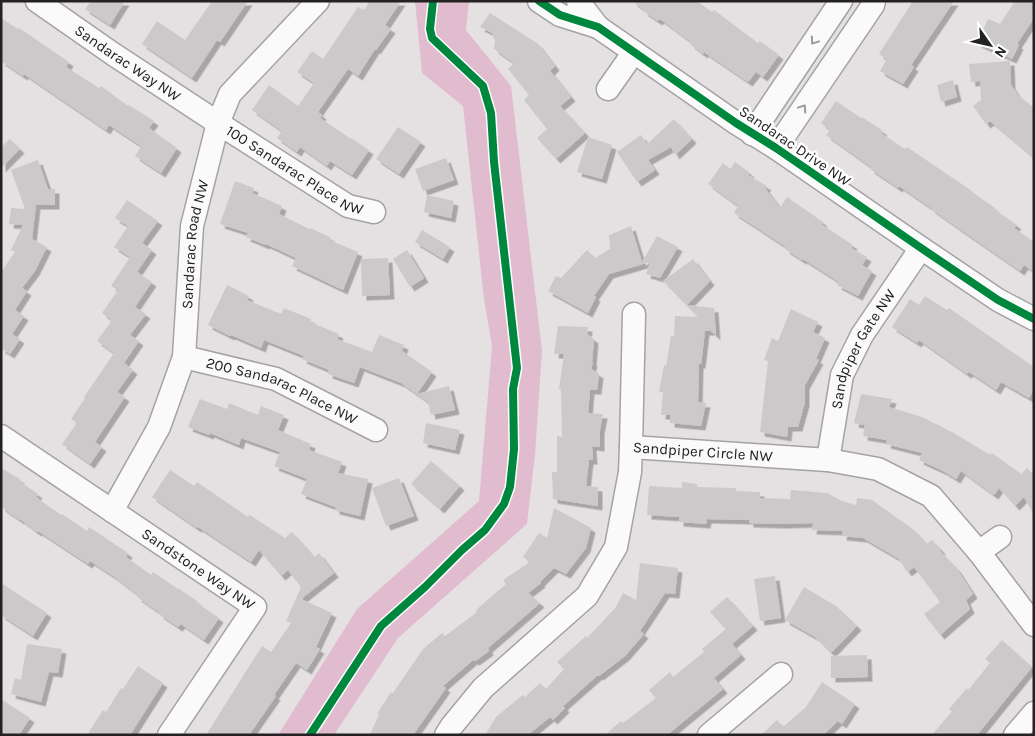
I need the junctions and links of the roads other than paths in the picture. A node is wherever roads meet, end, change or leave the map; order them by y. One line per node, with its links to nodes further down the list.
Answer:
1 (37, 1): 10 (street, Sandarac Way NW)
2 (318, 1): 10 (street, Sandarac Road NW)
3 (539, 1): 7 (street, Sandarac Drive NW)
4 (578, 1): 7 (street, Sandarac Drive NW)
5 (841, 1): 11 (street, one-way to 11)
6 (874, 1): 12 (street, one-way to 6)
7 (598, 27): 8 (street, Sandarac Drive NW)
8 (634, 52): 9 (street); 11 (street, Sandarac Drive NW)
9 (608, 89)
10 (218, 123): 13 (street, 100 Sandarac Place NW); 17 (street, Sandarac Road NW)
11 (752, 134): 12 (street, Sandarac Drive NW)
12 (776, 148): 14 (street, Sandarac Drive NW)
13 (374, 212)
14 (922, 248): 16 (street, Sandarac Drive NW); 21 (street, Sandpiper Gate NW)
15 (634, 314): 20 (street)
16 (1034, 320)
17 (184, 357): 18 (street, 200 Sandarac Place NW); 22 (street, Sandarac Road NW)
18 (376, 430)
19 (1, 436): 22 (street)
20 (631, 447): 21 (street, Sandpiper Circle NW); 29 (street, Sandpiper Circle NW)
21 (828, 460): 24 (street, Sandpiper Circle NW)
22 (112, 511): 28 (street, Sandstone Way NW)
23 (1000, 537): 24 (street)
24 (979, 552): 25 (street, Sandpiper Circle NW)
25 (1034, 625)
26 (781, 674): 30 (street)
27 (1034, 713): 31 (street)
28 (169, 735)
29 (446, 735)
30 (709, 735)
31 (1015, 735)

